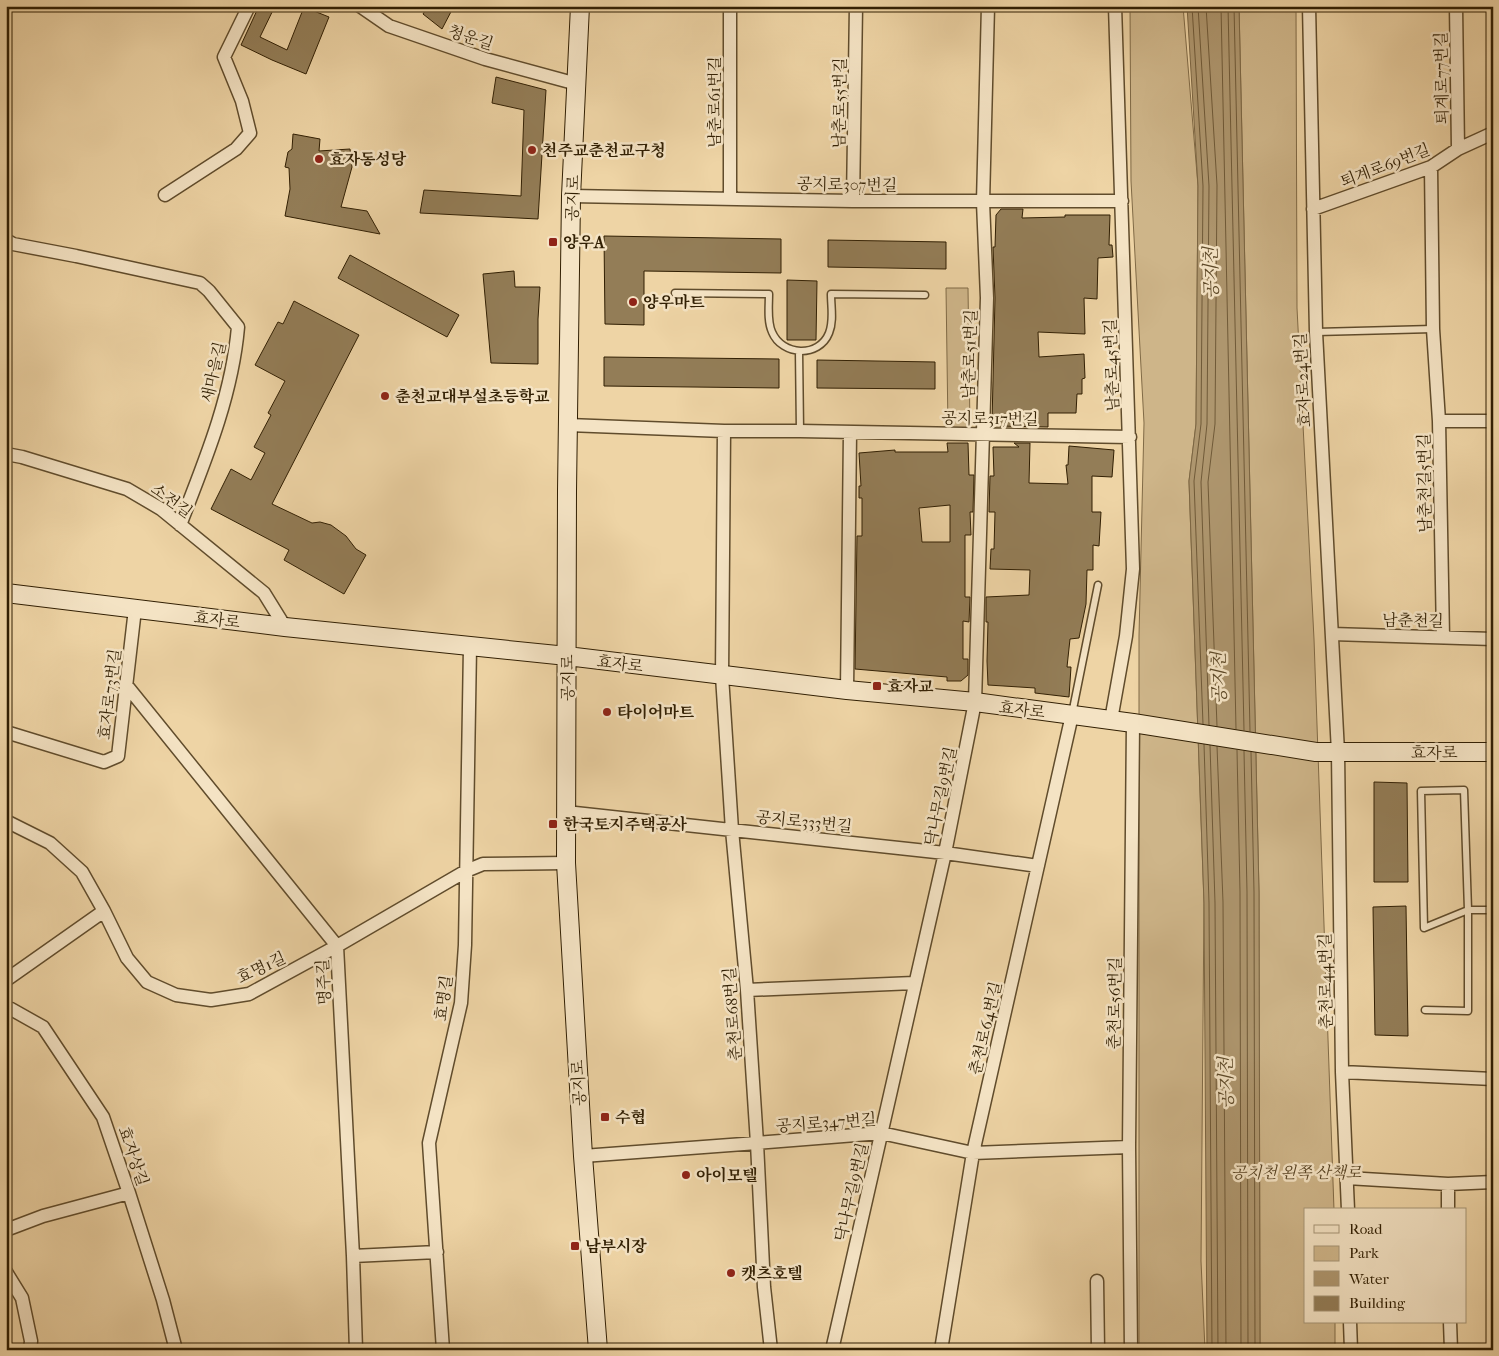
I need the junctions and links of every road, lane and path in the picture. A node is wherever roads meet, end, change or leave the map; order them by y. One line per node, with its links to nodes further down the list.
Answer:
1 (249, 6): 14 (street)
2 (360, 6): 10 (street, 청운길)
3 (580, 6): 10 (street, 공지로)
4 (730, 6): 16 (street, 남춘로61번길)
5 (856, 6): 17 (street, 남춘로55번길)
6 (988, 6): 19 (street, 남춘로51번길)
7 (1115, 6): 18 (street, 남춘로45번길)
8 (1308, 6): 20 (street, 효자로24번길)
9 (1456, 6): 12 (street, 퇴계로77번길)
10 (577, 84): 15 (street, 공지로)
11 (1493, 132): 12 (street, 퇴계로69번길)
12 (1458, 149): 13 (street, 퇴계로69번길)
13 (1432, 167): 20 (street, 퇴계로69번길); 24 (street, 남춘천길5번길)
14 (165, 195)
15 (571, 196): 16 (street, 공지로307번길); 29 (street, 공지로)
16 (730, 198): 17 (street, 공지로307번길)
17 (854, 201): 19 (street, 공지로307번길)
18 (1122, 201): 19 (street, 공지로307번길); 34 (street, 남춘로45번길)
19 (984, 202): 33 (street, 남춘로51번길)
20 (1313, 209): 25 (street, 효자로24번길)
21 (6, 240): 36 (street, 새마을길)
22 (675, 293): 26 (lane)
23 (925, 295): 26 (lane)
24 (1433, 329): 25 (lane); 27 (street, 남춘천길5번길)
25 (1316, 332): 41 (street, 효자로24번길)
26 (799, 352): 31 (lane)
27 (1439, 421): 28 (street); 42 (street, 남춘천길5번길)
28 (1493, 422)
29 (568, 425): 30 (street, 공지로317번길); 45 (street, 공지로)
30 (724, 431): 31 (street, 공지로317번길); 46 (street)
31 (800, 431): 32 (street, 공지로317번길)
32 (850, 432): 33 (street, 공지로317번길); 48 (street)
33 (982, 434): 34 (street, 공지로317번길); 49 (street, 남춘로51번길)
34 (1130, 437): 51 (street, 남춘로45번길)
35 (6, 454): 36 (street, 소전길)
36 (180, 525): 40 (street, 소전길)
37 (1098, 585): 50 (lane)
38 (6, 594): 39 (street, 효자로)
39 (135, 609): 40 (street, 효자로); 47 (street, 효자로73번길)
40 (285, 627): 44 (street, 효자로)
41 (1332, 634): 42 (street, 남춘천길); 54 (street, 효자로24번길)
42 (1443, 637): 43 (street, 남춘천길)
43 (1493, 639)
44 (470, 647): 45 (street, 효자로); 62 (street, 효명길)
45 (567, 656): 46 (street, 효자로); 56 (street, 공지로)
46 (722, 676): 48 (street, 효자로); 58 (street, 춘천로68번길)
47 (127, 686): 53 (street, 효자로73번길); 66 (street, 명주길)
48 (847, 690): 49 (street, 효자로)
49 (975, 702): 50 (street, 효자로); 59 (street, 닥나무길9번길)
50 (1072, 715): 51 (street, 효자로); 61 (street, 춘천로64번길)
51 (1110, 720): 52 (street, 효자로)
52 (1138, 724): 54 (street, 효자로); 76 (street, 춘천로56번길)
53 (6, 732)
54 (1338, 752): 55 (street, 효자로); 72 (street, 춘천로44번길)
55 (1493, 752)
56 (566, 812): 58 (street, 공지로333번길); 60 (street, 공지로)
57 (6, 821): 65 (street, 효명1길)
58 (732, 830): 59 (street, 공지로333번길); 69 (street, 춘천로68번길)
59 (945, 852): 61 (street, 공지로333번길); 68 (street, 닥나무길9번길)
60 (566, 863): 62 (street, 효명1길); 78 (street, 공지로)
61 (1038, 866): 77 (street, 춘천로64번길)
62 (466, 871): 66 (street, 효명1길); 86 (street, 효명길)
63 (1468, 910): 63 (lane); 64 (lane); 71 (lane)
64 (1493, 910)
65 (104, 912): 66 (street, 효명1길); 67 (street)
66 (338, 946): 87 (street, 명주길)
67 (6, 980)
68 (914, 983): 69 (street); 74 (street, 닥나무길9번길)
69 (747, 990): 75 (street, 춘천로68번길)
70 (6, 1008): 82 (street, 효자상길)
71 (1425, 1010)
72 (1342, 1072): 73 (street); 79 (street, 춘천로44번길)
73 (1493, 1079)
74 (881, 1132): 75 (street, 공지로347번길); 77 (street, 공지로347번길); 98 (street, 닥나무길9번길)
75 (757, 1143): 78 (street, 공지로347번길); 97 (street, 춘천로68번길)
76 (1129, 1147): 77 (street, 공지로347번길); 101 (street, 춘천로56번길)
77 (974, 1153): 99 (street, 춘천로64번길)
78 (583, 1156): 96 (street, 공지로)
79 (1347, 1178): 81 (street); 83 (street, 춘천로44번길)
80 (1493, 1182): 81 (street)
81 (1448, 1184): 84 (street)
82 (130, 1193): 85 (street); 93 (street, 효자상길)
83 (1348, 1208)
84 (1448, 1208)
85 (6, 1230)
86 (437, 1252): 87 (street); 95 (street, 효명길)
87 (354, 1256): 94 (street, 명주길)
88 (6, 1272): 92 (street)
89 (1097, 1281): 100 (street)
90 (1350, 1324): 102 (street)
91 (1450, 1324): 103 (street)
92 (30, 1350)
93 (176, 1350)
94 (356, 1350)
95 (443, 1350)
96 (598, 1350)
97 (771, 1350)
98 (832, 1350)
99 (941, 1350)
100 (1098, 1350)
101 (1131, 1350)
102 (1350, 1350)
103 (1451, 1350)

